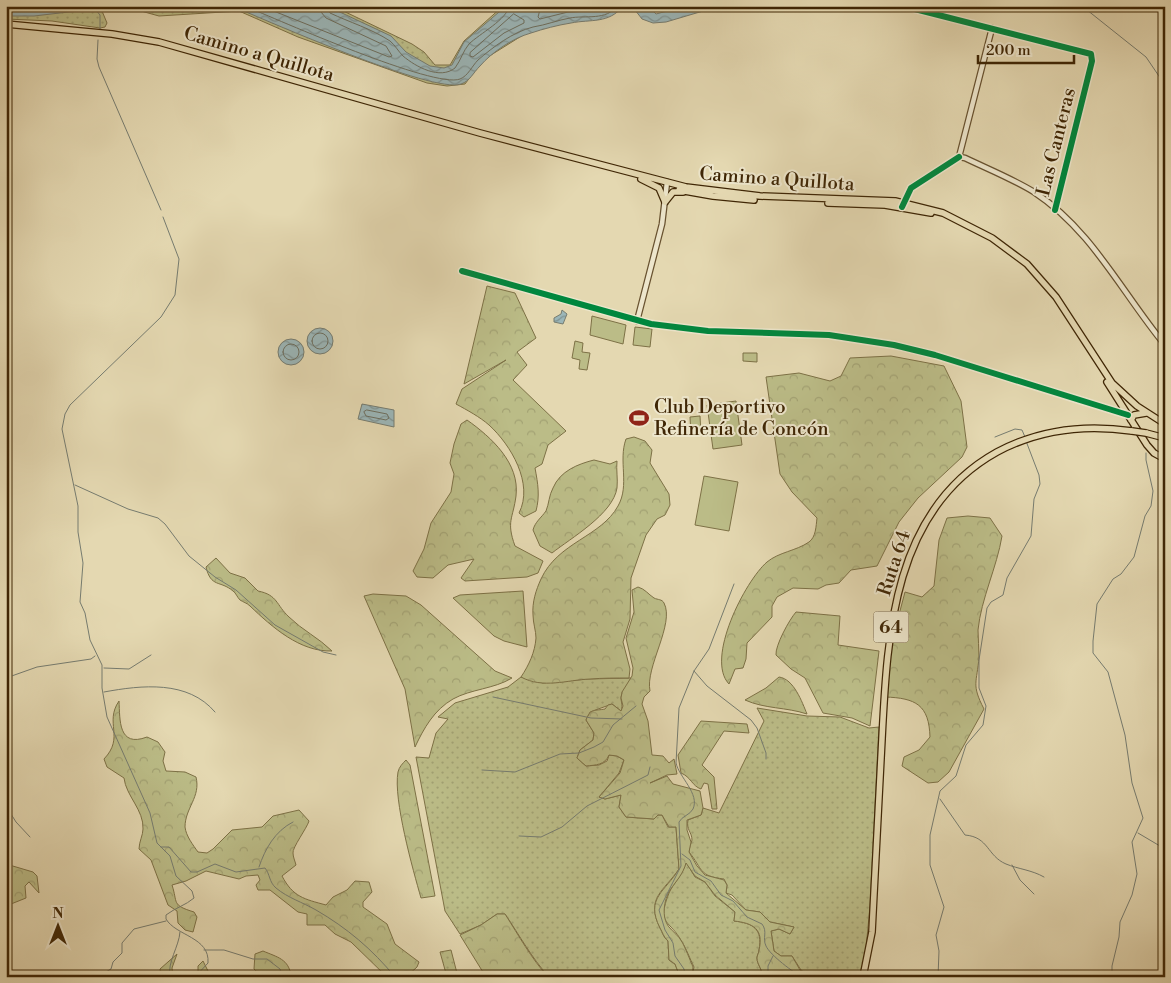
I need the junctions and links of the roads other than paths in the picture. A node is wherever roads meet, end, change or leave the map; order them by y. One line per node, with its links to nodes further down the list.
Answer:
1 (907, 7): 3 (street)
2 (6, 24): 4 (main road, Camino a Quillota)
3 (992, 28): 5 (street); 11 (street, Las Canteras)
4 (499, 138): 6 (main road, Camino a Quillota); 7 (main road, Camino a Quillota)
5 (959, 158): 10 (street); 11 (street)
6 (641, 179): 7 (main road, Camino a Quillota); 9 (main road)
7 (667, 184): 8 (main road, Camino a Quillota); 9 (street); 10 (main road, Camino a Quillota)
8 (692, 193): 9 (main road); 10 (main road, Camino a Quillota)
9 (665, 202): 13 (street)
10 (902, 204): 15 (main road, Camino a Quillota)
11 (1055, 210): 14 (street)
12 (462, 271): 13 (street)
13 (637, 321): 17 (street)
14 (1165, 346)
15 (1097, 363): 16 (main road); 17 (main road)
16 (1146, 413): 17 (main road); 18 (main road)
17 (1129, 418): 20 (main road)
18 (1165, 424)
19 (1165, 438): 21 (main road, Ruta 64 / 64, bridge)
20 (1165, 459)
21 (863, 977)

